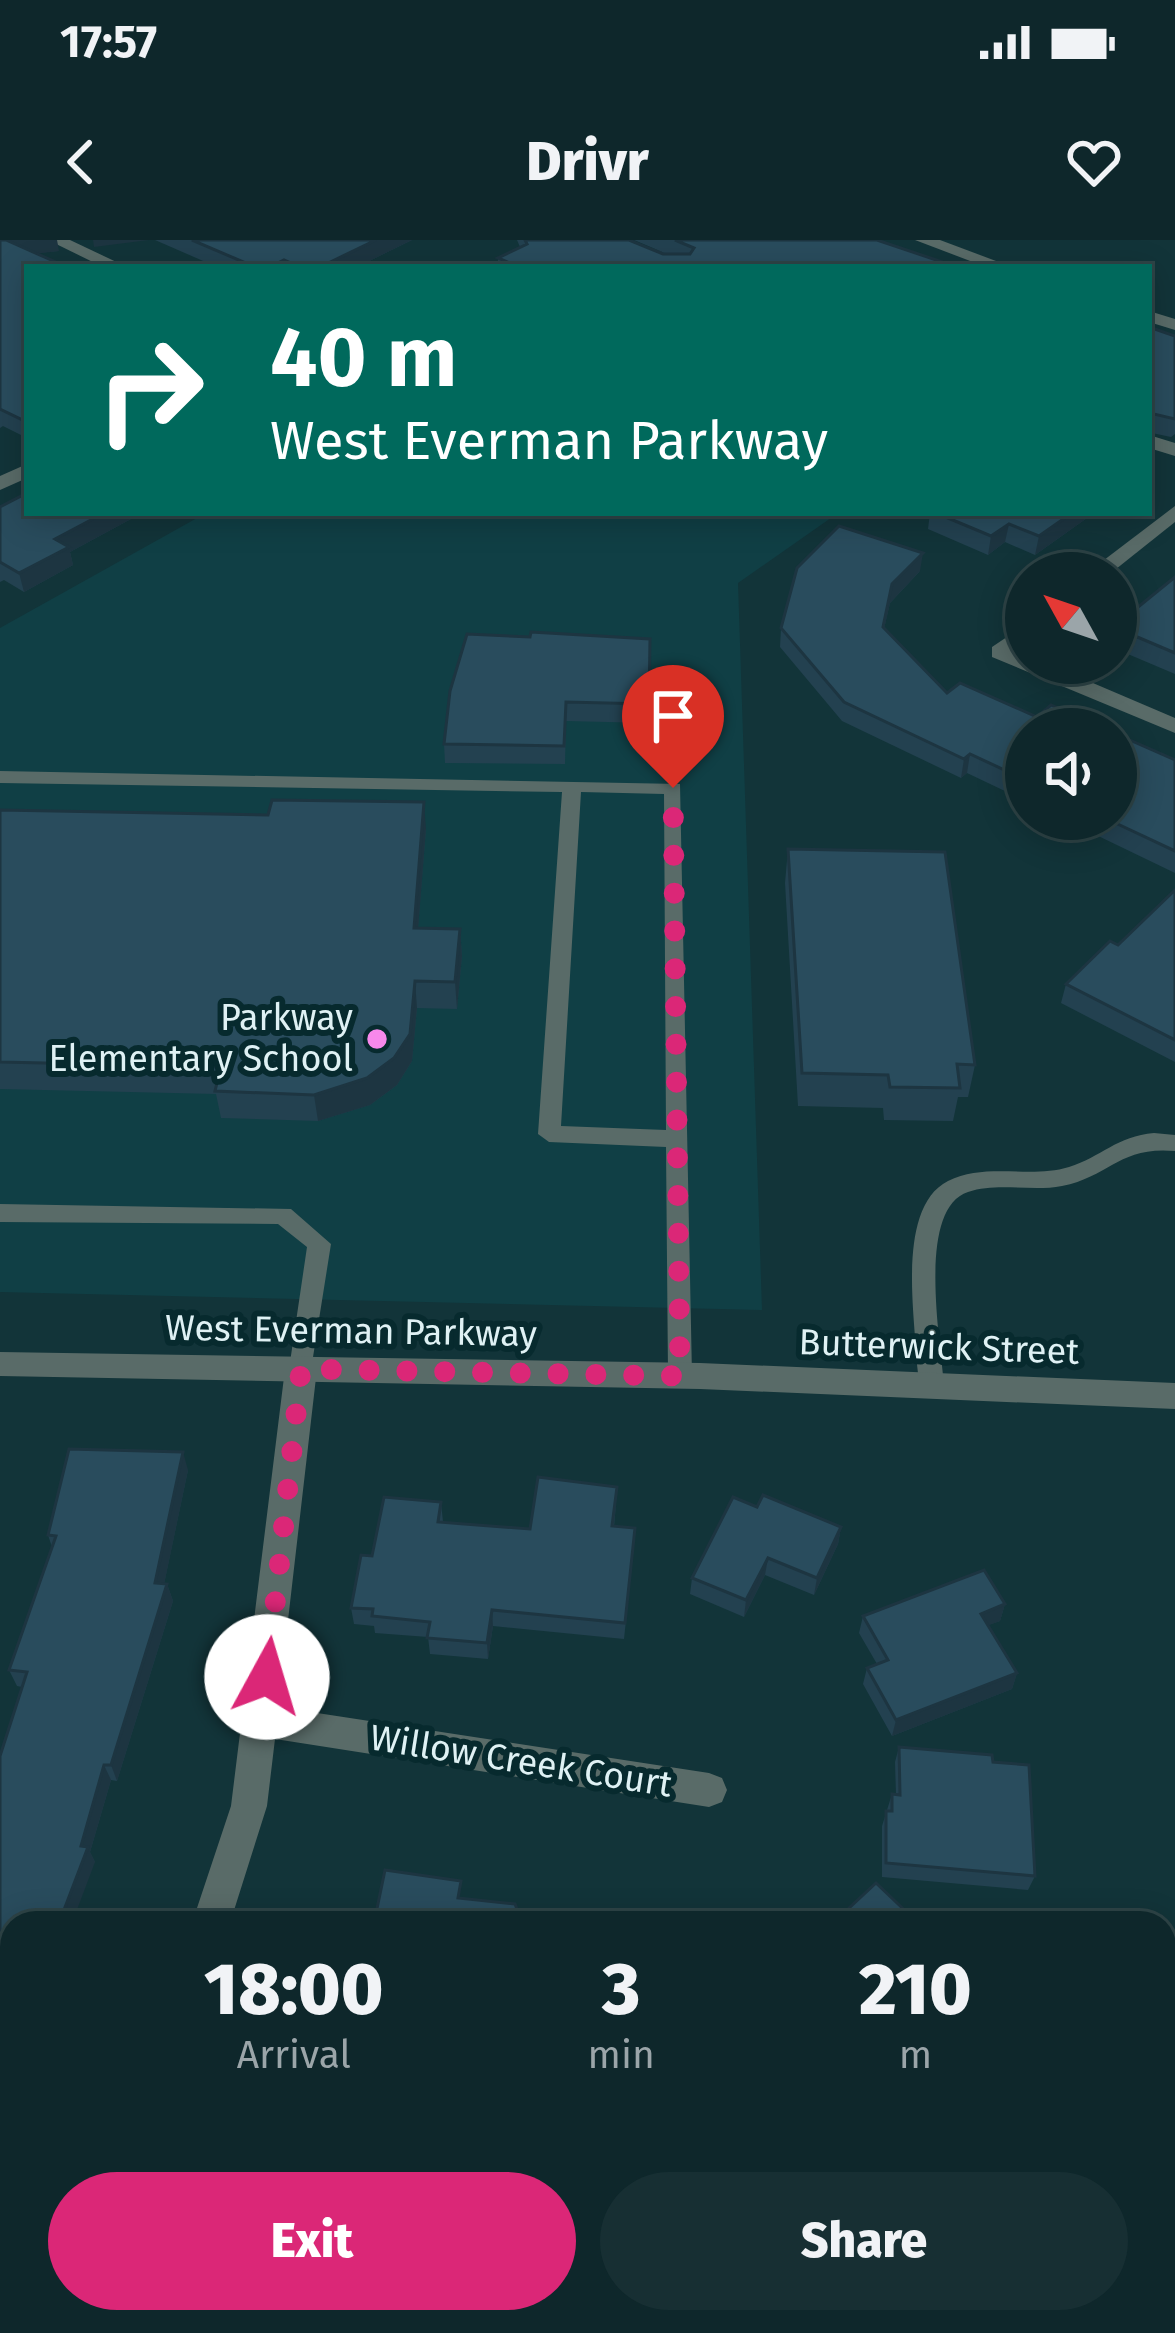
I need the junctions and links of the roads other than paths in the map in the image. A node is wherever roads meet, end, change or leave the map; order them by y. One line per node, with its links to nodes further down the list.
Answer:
1 (56, 240): 3 (street)
2 (923, 240): 4 (street)
3 (111, 264)
4 (995, 264)
5 (1175, 512): 6 (street)
6 (1125, 552)
7 (1076, 684): 8 (street)
8 (1175, 726)
9 (0, 777): 10 (lane)
10 (572, 785): 11 (lane); 11 (lane)
11 (677, 1138): 16 (lane)
12 (1175, 1143): 17 (lane)
13 (0, 1213): 15 (lane)
14 (0, 1364): 15 (street, West Everman Parkway)
15 (301, 1369): 16 (street, West Everman Parkway); 19 (street)
16 (690, 1376): 17 (street, Butterwick Street)
17 (932, 1385): 18 (street, Butterwick Street)
18 (1175, 1396)
19 (262, 1721): 20 (street, Willow Creek Court); 21 (street)
20 (709, 1790)
21 (215, 1911)

